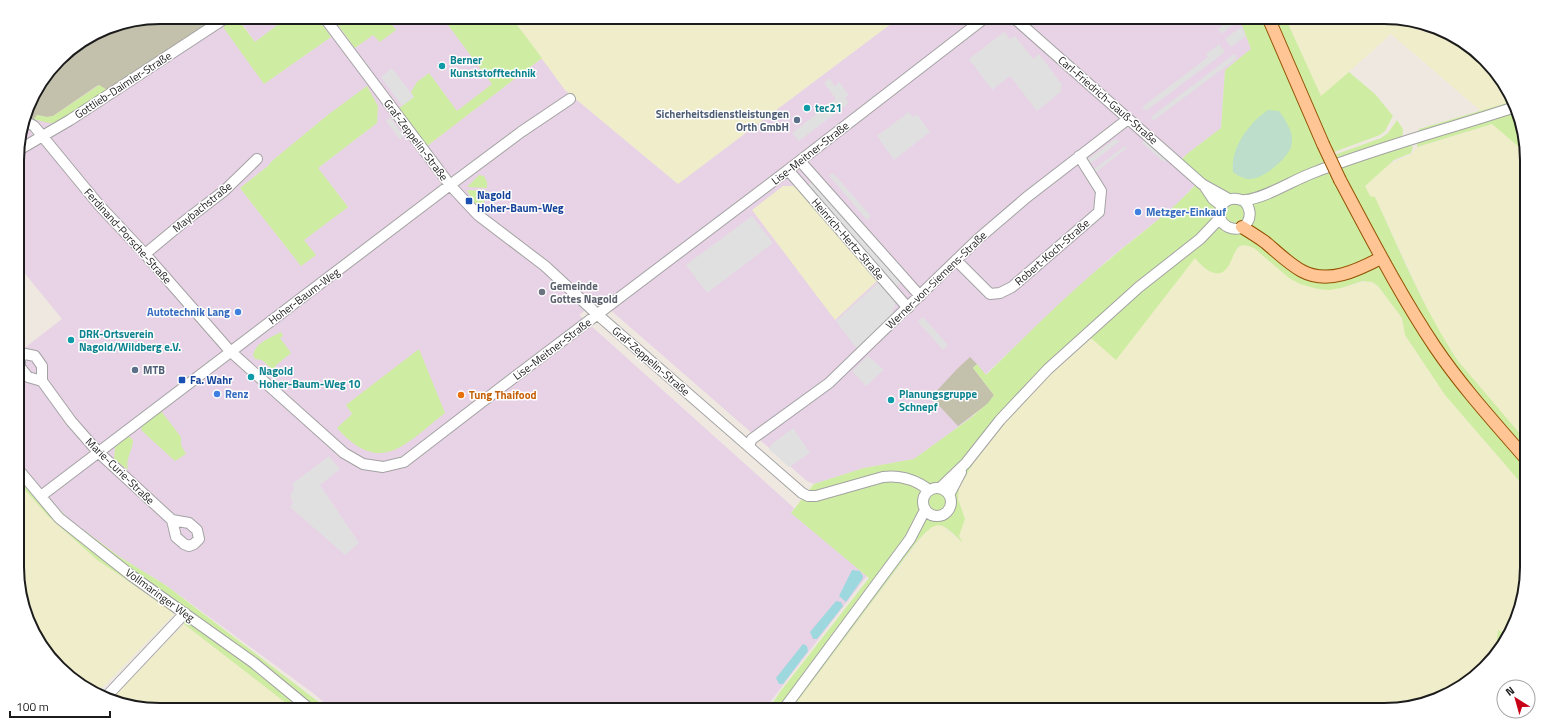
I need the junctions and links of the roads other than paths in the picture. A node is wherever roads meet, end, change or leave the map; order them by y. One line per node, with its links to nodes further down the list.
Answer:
1 (216, 24): 10 (street, Gottlieb-Daimler-Straße)
2 (329, 24): 16 (street, Graf-Zeppelin-Straße)
3 (977, 24): 14 (street, Lise-Meitner-Straße)
4 (1021, 24): 8 (street, Carl-Friedrich-Gauß-Straße)
5 (1271, 24): 20 (main road, bridge)
6 (570, 99): 16 (street, Hoher-Baum-Weg)
7 (1510, 109): 18 (street)
8 (1128, 119): 12 (street, Werner-von-Siemens-Straße); 17 (street, Carl-Friedrich-Gauß-Straße)
9 (29, 123): 10 (street, Ferdinand-Porsche-Straße)
10 (42, 136): 11 (street, Gottlieb-Daimler-Straße); 21 (street, Ferdinand-Porsche-Straße)
11 (25, 146)
12 (1079, 156): 22 (street, Werner-von-Siemens-Straße); 22 (street, Robert-Koch-Straße)
13 (257, 159): 21 (street, Maybachstraße)
14 (800, 161): 15 (street, Lise-Meitner-Straße); 23 (street, Heinrich-Hertz-Straße)
15 (788, 170): 24 (street, Heinrich-Hertz-Straße); 25 (street, Lise-Meitner-Straße)
16 (450, 185): 25 (street, Graf-Zeppelin-Straße); 26 (street, Hoher-Baum-Weg)
17 (1225, 203): 18 (street); 19 (street)
18 (1246, 214): 19 (street); 20 (main road)
19 (1222, 221): 31 (street)
20 (1379, 253): 30 (main road)
21 (145, 254): 26 (street, Ferdinand-Porsche-Straße)
22 (956, 260): 23 (street, Werner-von-Siemens-Straße)
23 (920, 296): 24 (street, Werner-von-Siemens-Straße)
24 (908, 308): 28 (street, Werner-von-Siemens-Straße)
25 (598, 315): 26 (street, Lise-Meitner-Straße); 28 (street, Graf-Zeppelin-Straße)
26 (230, 351): 29 (street, Hoher-Baum-Weg)
27 (42, 381): 29 (street, Marie-Curie-Straße)
28 (749, 445): 34 (street, Graf-Zeppelin-Straße)
29 (98, 452): 36 (street, Hoher-Baum-Weg); 38 (street, Marie-Curie-Straße)
30 (1520, 452)
31 (966, 463): 33 (street); 35 (street)
32 (24, 476): 36 (street, Vollmaringer Weg)
33 (940, 488): 34 (street); 35 (street)
34 (926, 494): 37 (street)
35 (949, 495): 37 (street)
36 (41, 496): 39 (street, Vollmaringer Weg)
37 (929, 513): 42 (street)
38 (172, 520)
39 (185, 613): 40 (street); 41 (street, Vollmaringer Weg)
40 (109, 693)
41 (303, 703)
42 (788, 703)

